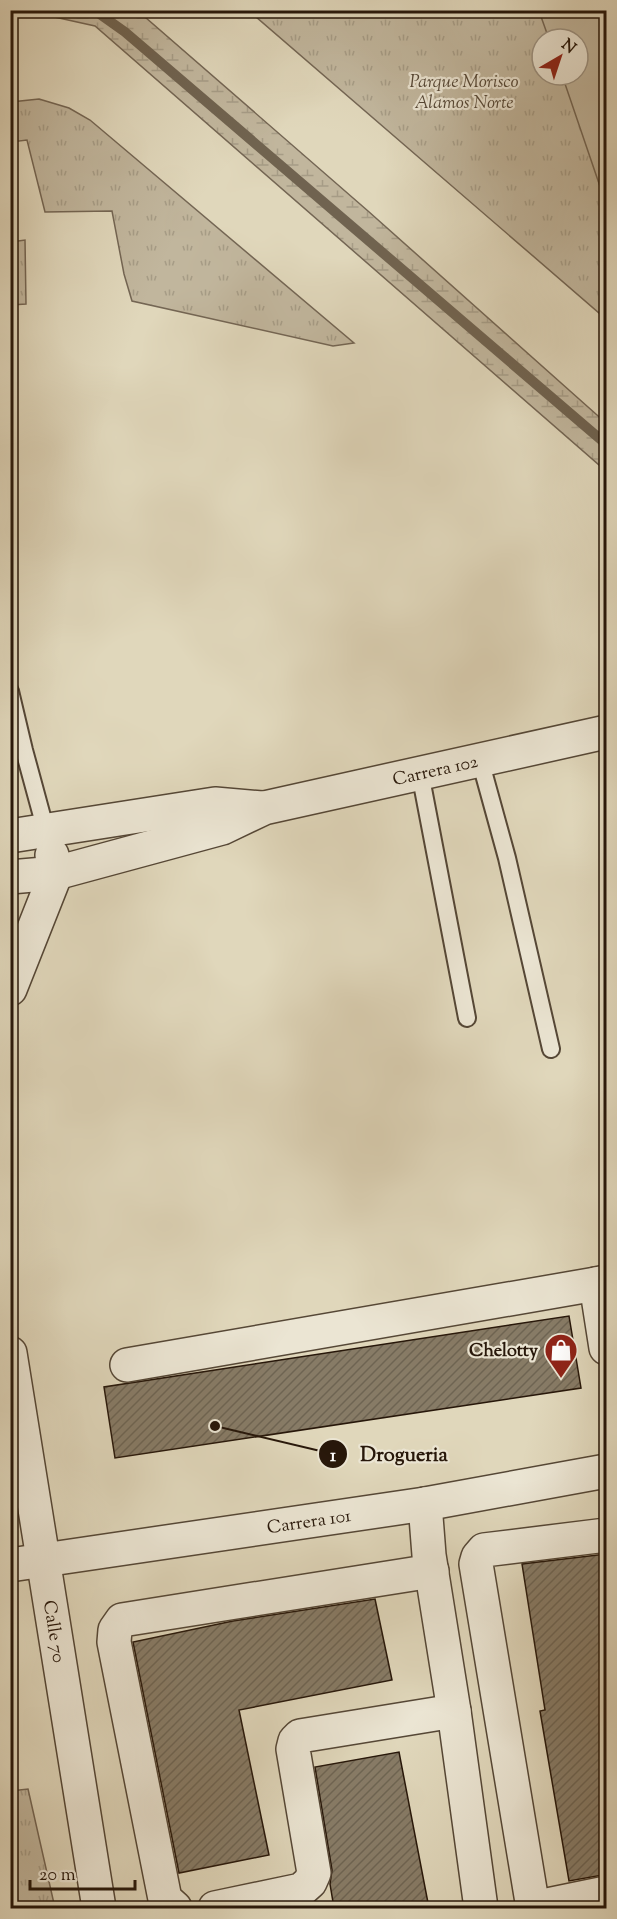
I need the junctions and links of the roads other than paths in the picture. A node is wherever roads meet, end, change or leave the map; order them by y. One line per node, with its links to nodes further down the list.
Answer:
1 (10, 691): 6 (lane)
2 (606, 732): 3 (street, Carrera 102)
3 (480, 760): 4 (street, Carrera 102); 12 (lane)
4 (420, 773): 5 (street, Carrera 102); 11 (lane)
5 (264, 808): 6 (street, Carrera 102); 8 (street, Carrera 102)
6 (46, 831): 7 (street, Carrera 102); 8 (street)
7 (10, 836)
8 (56, 873): 9 (street, Carrera 102); 10 (street)
9 (10, 877)
10 (10, 988)
11 (467, 1018)
12 (551, 1049)
13 (601, 1283): 14 (street); 16 (street)
14 (606, 1348)
15 (10, 1353): 20 (street, Calle 70)
16 (127, 1365)
17 (606, 1471): 18 (street, Carrera 101)
18 (425, 1504): 20 (street, Carrera 101); 22 (street)
19 (606, 1534): 29 (street)
20 (44, 1561): 21 (street, Carrera 101); 25 (street, Calle 70)
21 (10, 1565)
22 (432, 1571): 23 (street); 26 (street)
23 (454, 1711): 27 (street); 28 (street)
24 (606, 1893): 29 (street)
25 (99, 1908)
26 (175, 1908)
27 (214, 1908)
28 (481, 1908)
29 (533, 1908)

